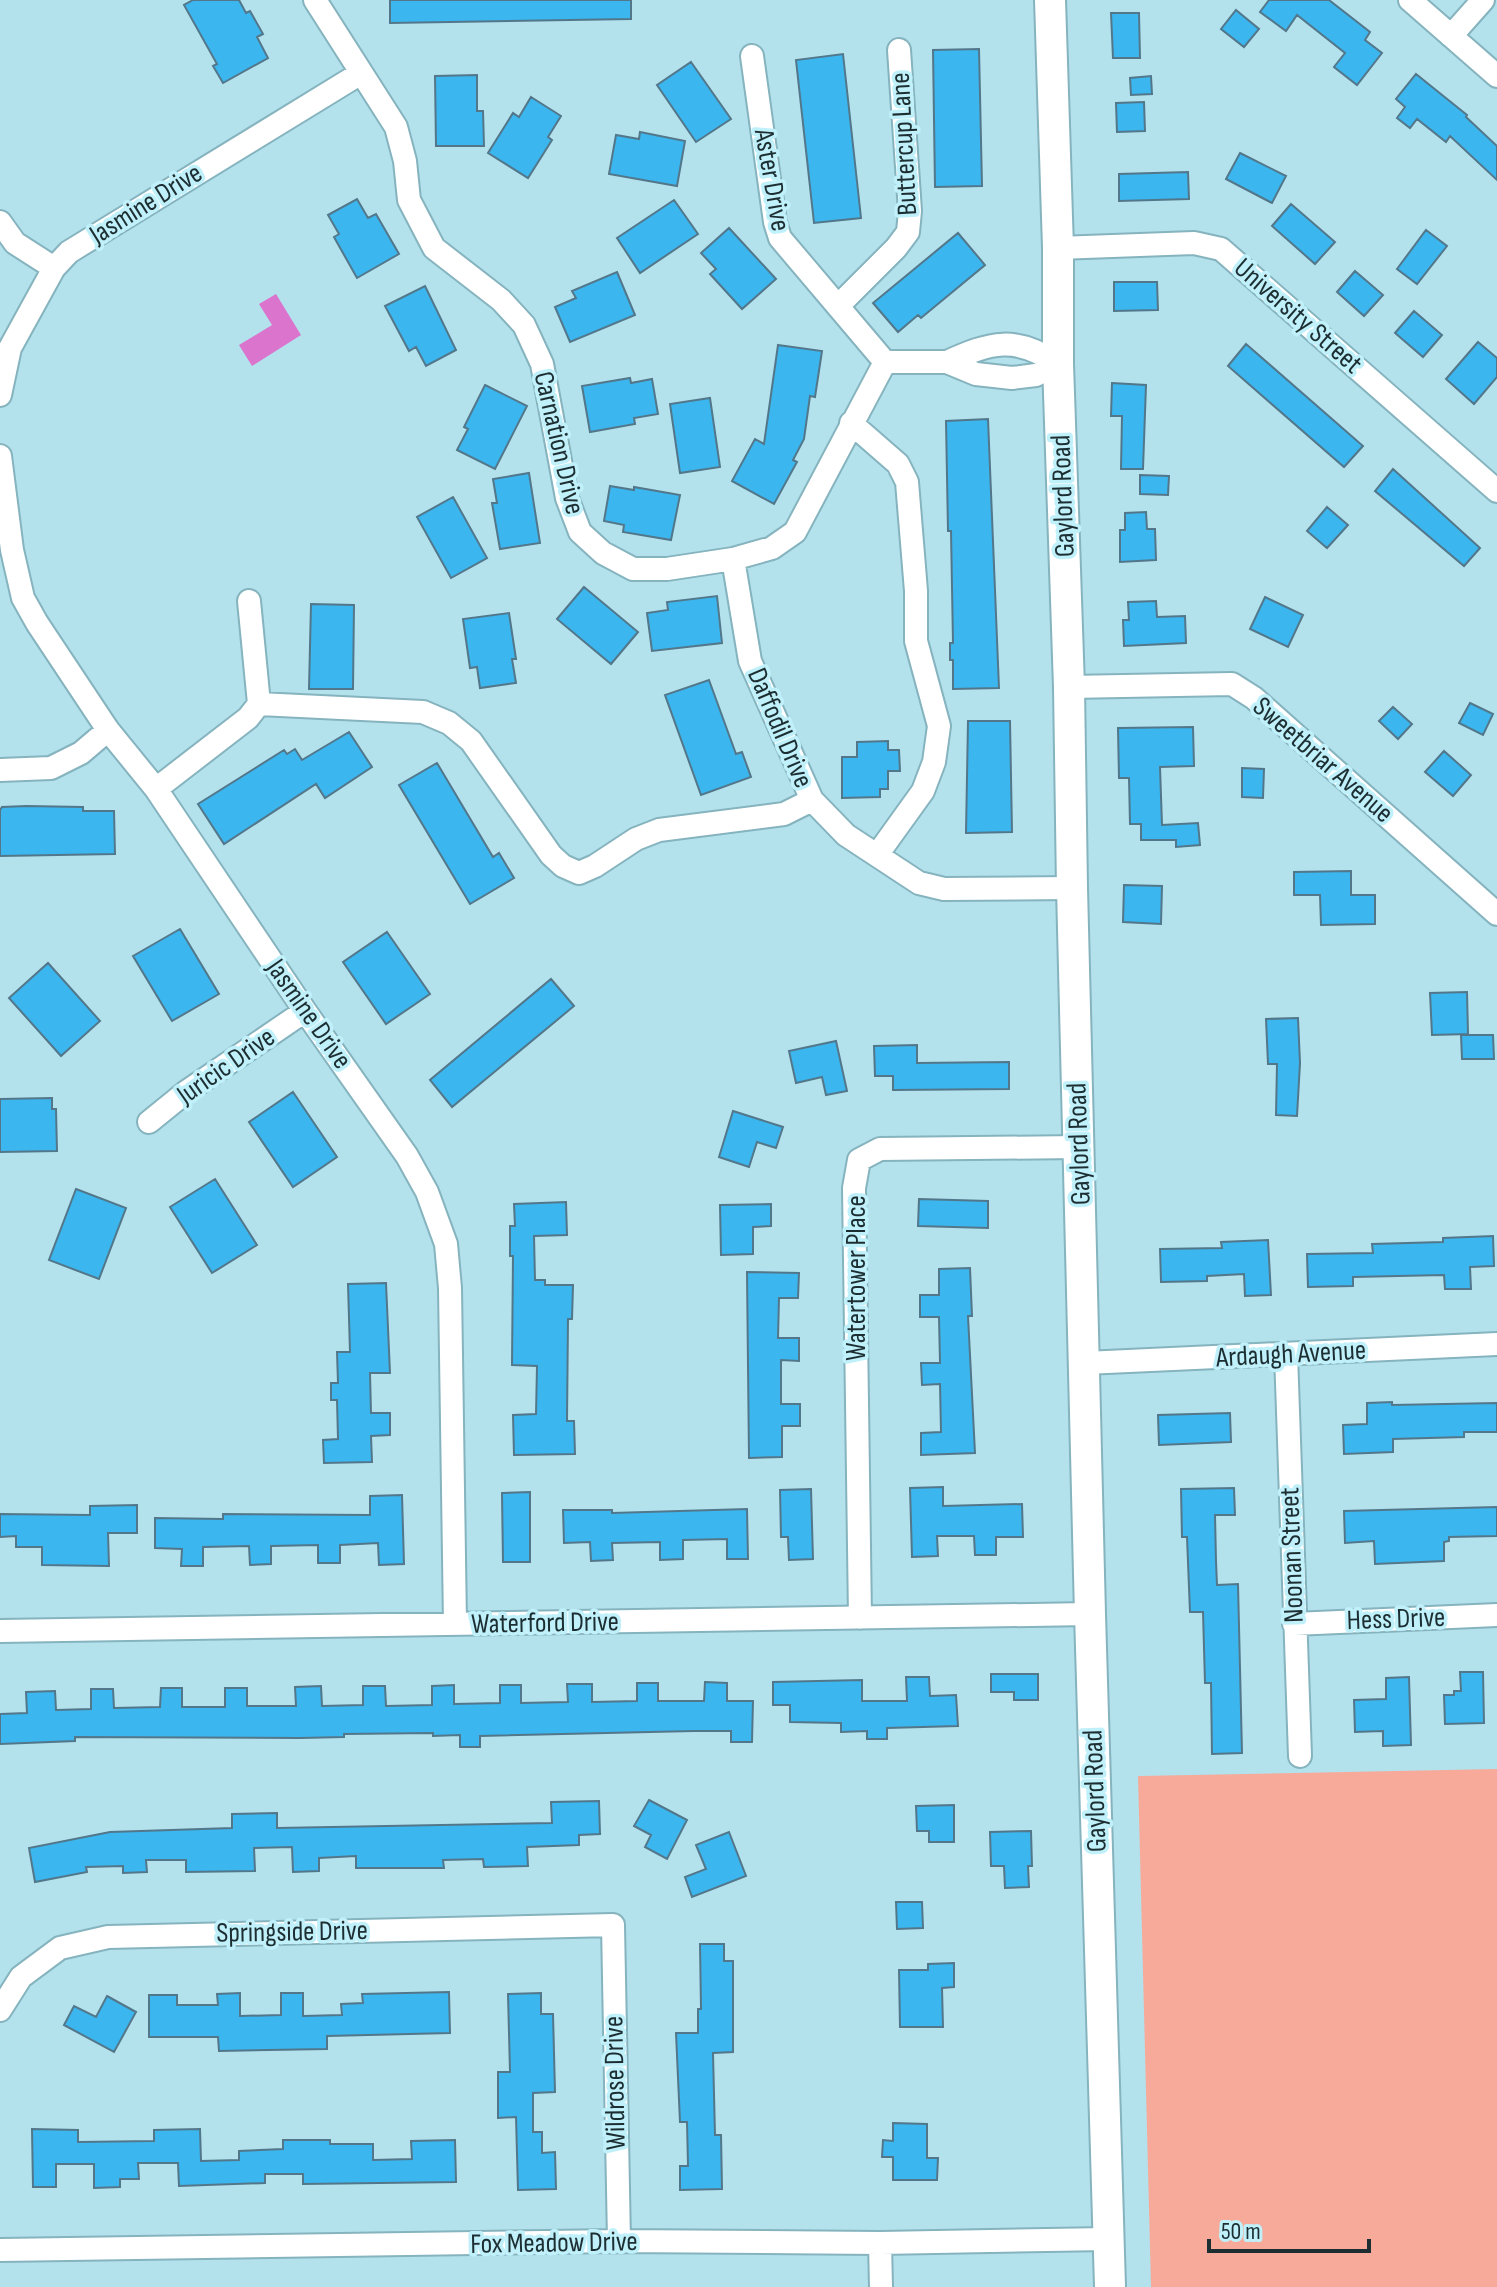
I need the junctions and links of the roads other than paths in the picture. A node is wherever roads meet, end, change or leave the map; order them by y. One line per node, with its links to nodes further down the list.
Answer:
1 (315, 0): 8 (street, Carnation Drive)
2 (1050, 0): 11 (street, Gaylord Road)
3 (1410, 0): 5 (street)
4 (1483, 0): 5 (street)
5 (1451, 36): 9 (street)
6 (899, 50): 13 (street, Buttercup Lane)
7 (752, 56): 13 (street, Aster Drive)
8 (361, 73): 12 (street, Jasmine Drive); 23 (street, Carnation Drive)
9 (1497, 76)
10 (0, 222): 12 (street)
11 (1058, 248): 17 (street, Gaylord Road); 21 (street, University Street)
12 (54, 268): 14 (street, Jasmine Drive)
13 (838, 306): 15 (street, Aster Drive)
14 (5, 348): 18 (street, Jasmine Drive)
15 (885, 362): 16 (street); 19 (street, Carnation Drive)
16 (947, 362): 17 (street); 17 (street)
17 (1058, 364): 25 (street, Gaylord Road)
18 (0, 395)
19 (851, 423): 23 (street, Carnation Drive); 31 (street)
20 (0, 456): 22 (street, Jasmine Drive)
21 (1497, 491)
22 (6, 550): 27 (street, Jasmine Drive)
23 (733, 559): 30 (street, Daffodil Drive)
24 (249, 601): 26 (street)
25 (1069, 687): 32 (street, Gaylord Road); 33 (street, Sweetbriar Avenue)
26 (259, 704): 29 (street); 30 (street)
27 (108, 730): 28 (street); 29 (street, Jasmine Drive)
28 (0, 770)
29 (156, 789): 34 (street, Jasmine Drive)
30 (812, 800): 31 (street, Daffodil Drive)
31 (877, 855): 32 (street, Daffodil Drive)
32 (1072, 888): 36 (street, Gaylord Road)
33 (1497, 914)
34 (305, 1011): 35 (street, Juricic Drive); 43 (street, Jasmine Drive)
35 (149, 1122)
36 (1079, 1147): 39 (street, Gaylord Road); 42 (street, Watertower Place)
37 (1497, 1344): 38 (street, Ardaugh Avenue)
38 (1286, 1354): 39 (street, Ardaugh Avenue); 44 (street, Noonan Street)
39 (1085, 1363): 40 (street, Gaylord Road)
40 (1090, 1614): 42 (street, Waterford Drive); 49 (street, Gaylord Road)
41 (1497, 1615): 44 (street, Hess Drive)
42 (860, 1618): 43 (street, Waterford Drive)
43 (455, 1624): 45 (street, Waterford Drive)
44 (1294, 1624): 46 (street, Noonan Street)
45 (0, 1631)
46 (1300, 1756)
47 (613, 1925): 48 (street, Springside Drive); 50 (street, Wildrose Drive)
48 (0, 2010)
49 (1108, 2239): 51 (street, Fox Meadow Drive); 54 (street, Gaylord Road)
50 (619, 2241): 51 (street, Fox Meadow Drive); 52 (street, Fox Meadow Drive)
51 (880, 2243): 53 (street)
52 (0, 2250)
53 (881, 2287)
54 (1110, 2287)

